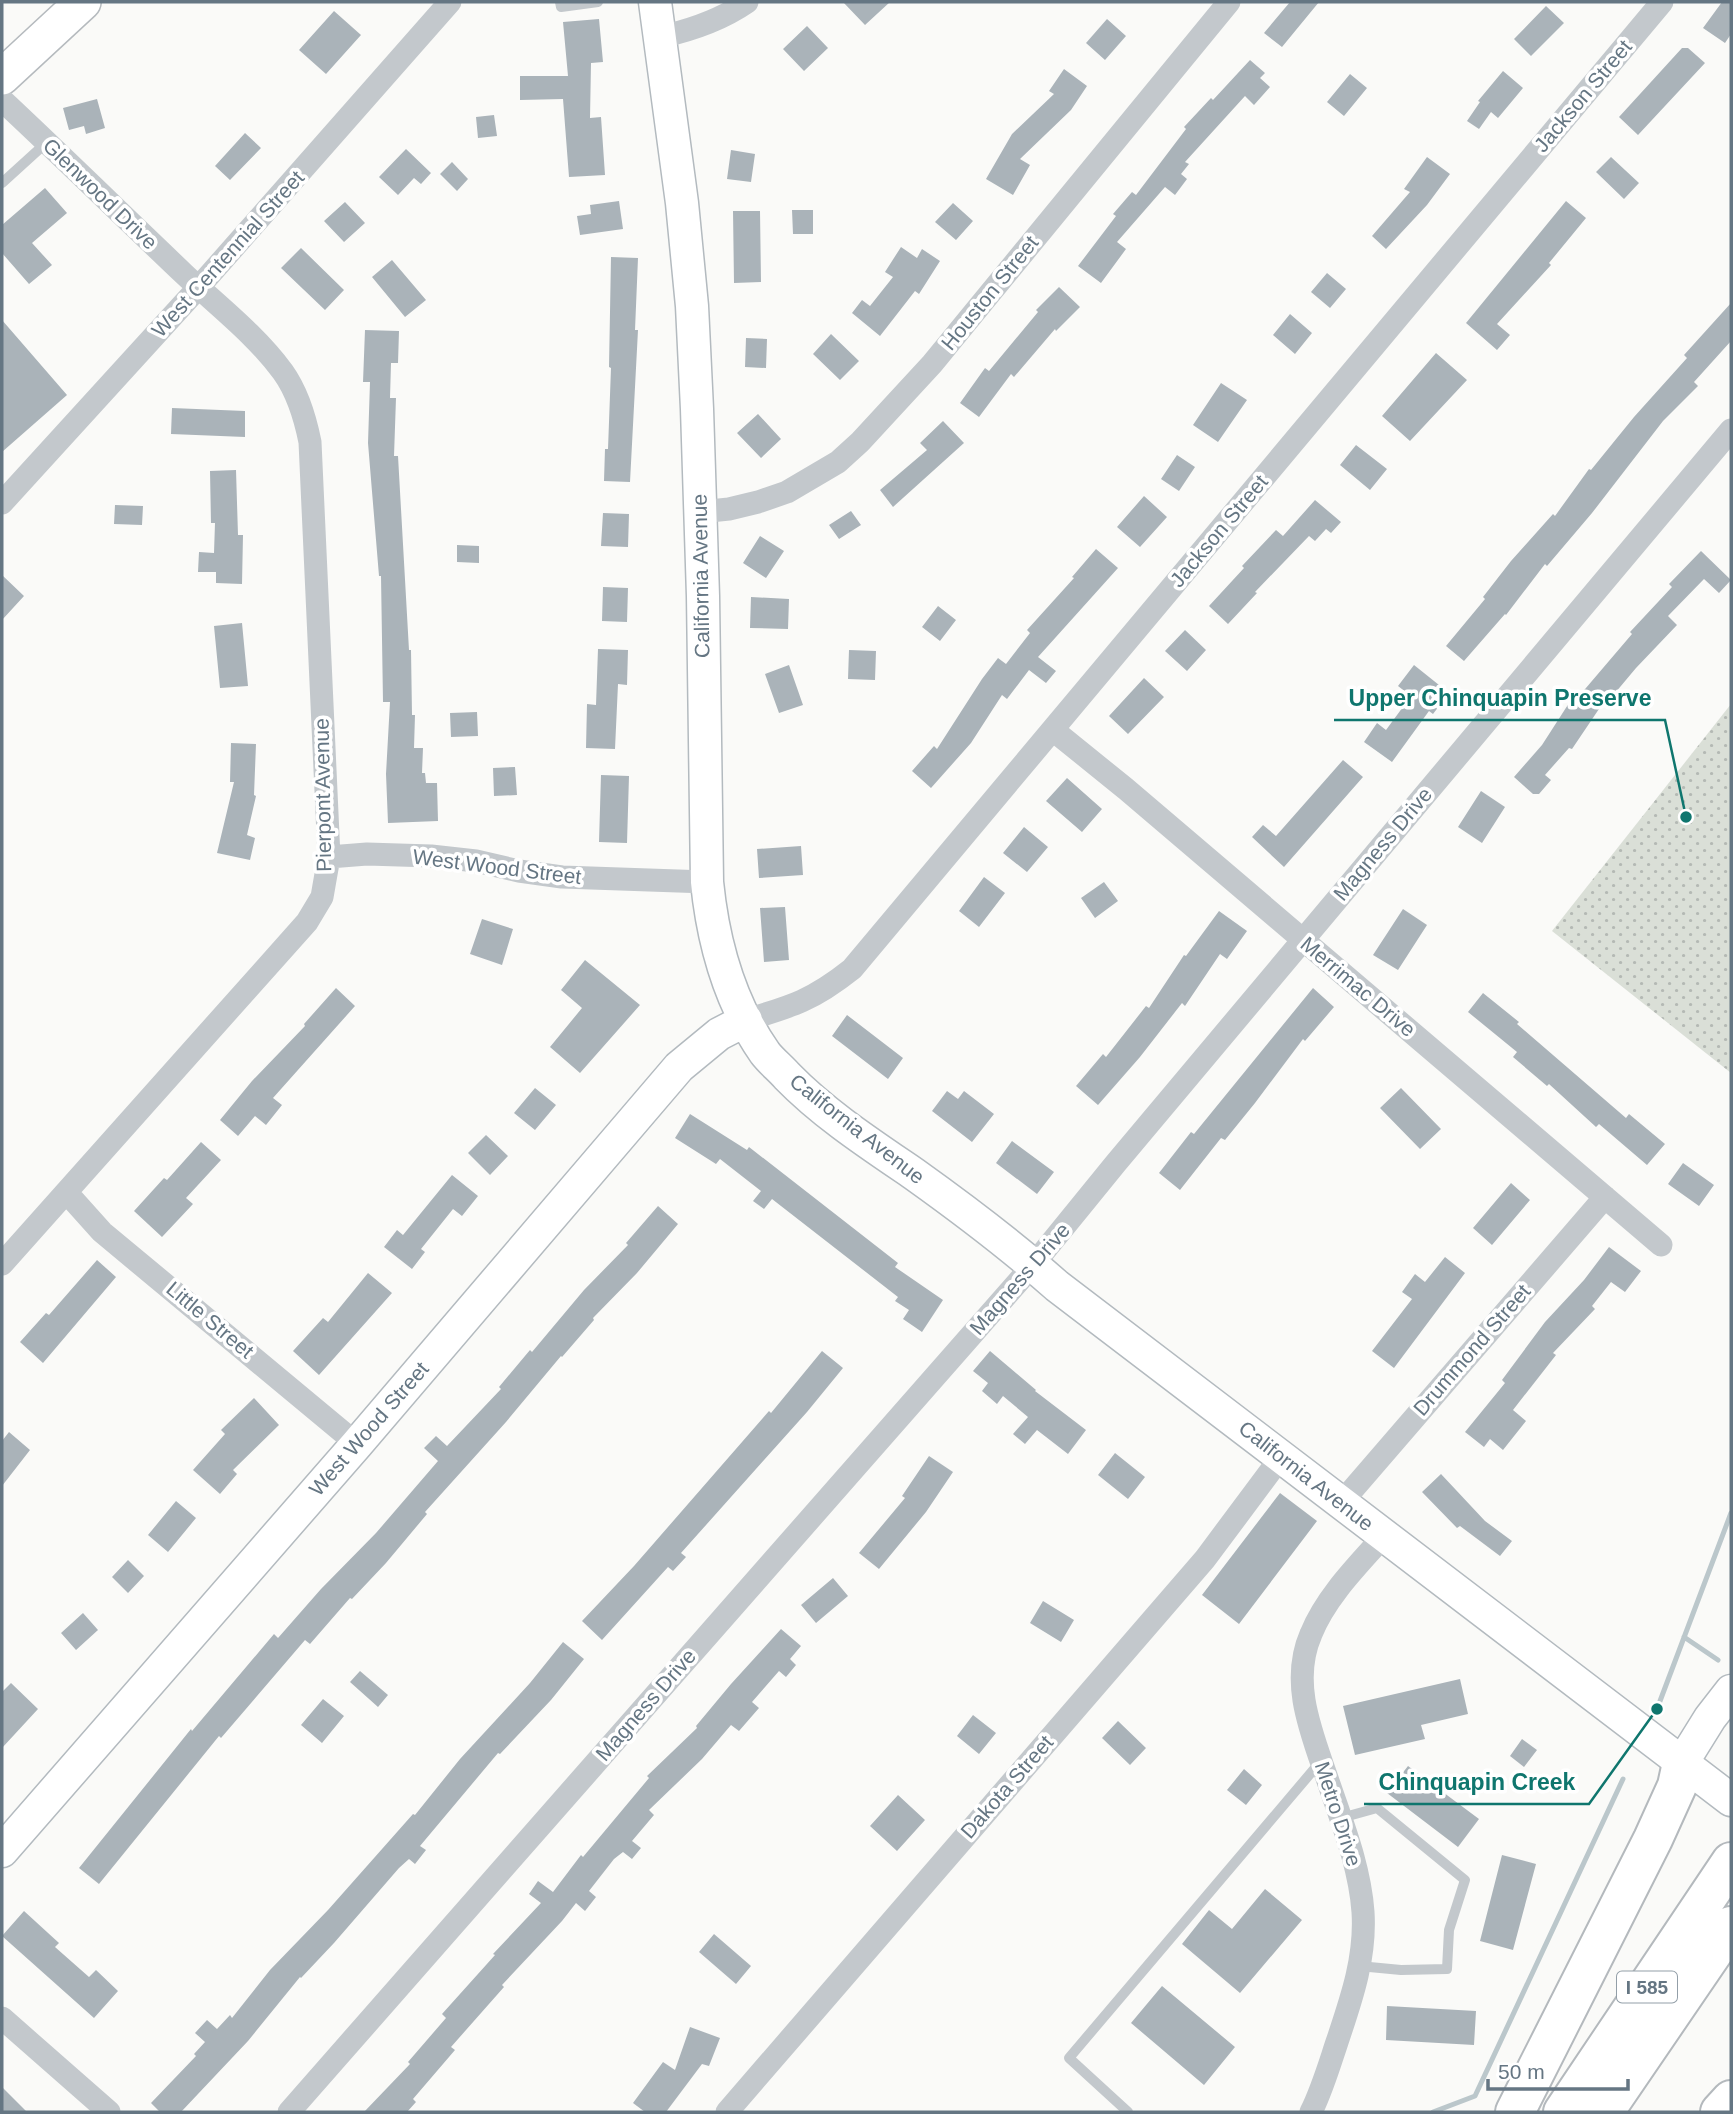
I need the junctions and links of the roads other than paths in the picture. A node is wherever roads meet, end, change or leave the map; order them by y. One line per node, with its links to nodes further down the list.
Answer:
1 (83, 2): 10 (main road)
2 (450, 2): 14 (street, West Centennial Street)
3 (560, 2): 4 (lane)
4 (598, 2)
5 (655, 2): 9 (main road, California Avenue)
6 (747, 2): 9 (street)
7 (1229, 2): 17 (street, Houston Street)
8 (1662, 2): 18 (street, Jackson Street)
9 (660, 37): 17 (main road, California Avenue)
10 (2, 77)
11 (2, 100): 12 (street, Glenwood Drive)
12 (46, 143): 13 (lane); 14 (street, Glenwood Drive)
13 (2, 183)
14 (198, 288): 16 (street, West Centennial Street); 19 (street, Pierpont Avenue)
15 (1731, 430): 21 (street, Magness Drive)
16 (2, 503)
17 (699, 512): 20 (main road, California Avenue)
18 (1053, 730): 21 (street, Merrimac Drive); 22 (street, Jackson Street)
19 (329, 857): 20 (street, West Wood Street); 23 (street, Pierpont Avenue)
20 (707, 882): 22 (main road, California Avenue)
21 (1303, 940): 24 (street, Merrimac Drive); 27 (street, Magness Drive)
22 (746, 1020): 27 (main road, California Avenue); 28 (main road, West Wood Street)
23 (67, 1193): 26 (street, Pierpont Avenue); 28 (street, Little Street)
24 (1605, 1197): 25 (street, Merrimac Drive); 30 (street, Drummond Street)
25 (1661, 1245)
26 (2, 1264)
27 (1033, 1265): 29 (main road, California Avenue); 44 (street, Magness Drive)
28 (357, 1444): 37 (main road, West Wood Street)
29 (1281, 1457): 30 (main road, California Avenue); 45 (street, Dakota Street)
30 (1341, 1503): 31 (main road, California Avenue)
31 (1384, 1536): 33 (street, Metro Drive); 34 (main road, California Avenue)
32 (1731, 1691): 34 (main road)
33 (1321, 1761): 36 (street, Metro Drive); 46 (lane)
34 (1690, 1768): 35 (main road, California Avenue); 48 (highway)
35 (1731, 1800)
36 (1341, 1818): 40 (street, Metro Drive); 40 (lane)
37 (2, 1851)
38 (1731, 1863): 49 (highway, I 585)
39 (1731, 1926): 50 (highway, I 585)
40 (1359, 1966): 47 (street, Metro Drive)
41 (2, 2018): 43 (street)
42 (1731, 2100): 51 (highway)
43 (109, 2112)
44 (289, 2112)
45 (727, 2112)
46 (1128, 2112)
47 (1311, 2112)
48 (1515, 2112)
49 (1563, 2112)
50 (1604, 2112)
51 (1720, 2112)

